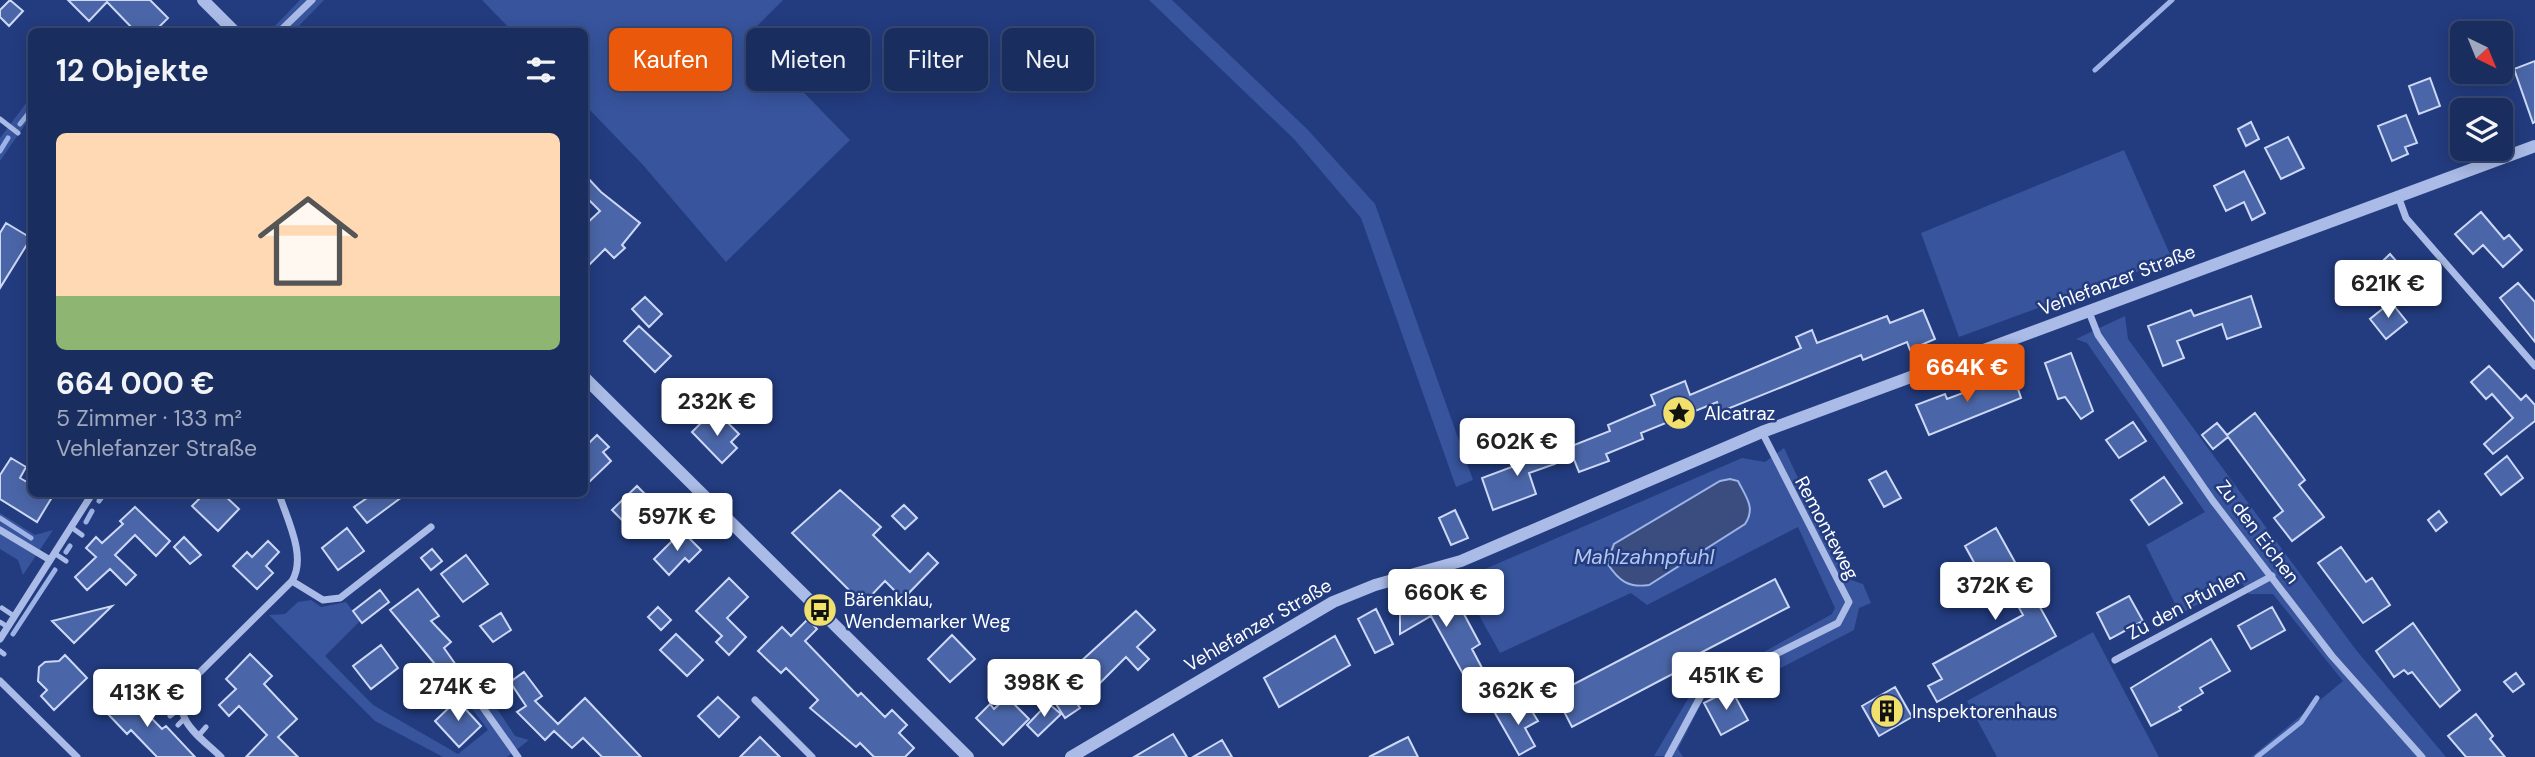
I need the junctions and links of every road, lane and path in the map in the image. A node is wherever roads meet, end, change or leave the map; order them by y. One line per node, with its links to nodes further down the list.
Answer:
1 (203, 0): 3 (street)
2 (312, 0): 4 (street)
3 (231, 28)
4 (283, 28)
5 (0, 119): 6 (lane)
6 (18, 132)
7 (2535, 146): 8 (street, Vehlefanzer Straße)
8 (2398, 197): 9 (street, Vehlefanzer Straße); 10 (street)
9 (2088, 312): 12 (street, Vehlefanzer Straße); 21 (street, Zu den Eichen)
10 (2535, 366)
11 (588, 381): 36 (street)
12 (1762, 432): 41 (street, Vehlefanzer Straße); 42 (street, Remonteweg)
13 (90, 497): 15 (street)
14 (280, 497): 22 (street)
15 (71, 527): 18 (lane); 19 (street)
16 (431, 527): 22 (street)
17 (0, 530): 19 (street)
18 (82, 535)
19 (52, 557): 20 (lane); 24 (street)
20 (66, 561)
21 (2272, 576): 28 (street, Zu den Pfuhlen); 43 (street, Zu den Eichen)
22 (289, 578): 32 (street)
23 (2, 608): 24 (lane)
24 (14, 616): 26 (street)
25 (0, 622): 26 (lane)
26 (8, 627): 27 (street)
27 (0, 639)
28 (2115, 660)
29 (457, 671): 39 (street)
30 (0, 681): 37 (street)
31 (755, 700): 40 (street)
32 (179, 709): 33 (lane); 35 (street)
33 (170, 716)
34 (206, 727): 35 (lane)
35 (199, 735): 38 (street)
36 (963, 756)
37 (77, 757)
38 (221, 757)
39 (517, 757)
40 (812, 757)
41 (1071, 757)
42 (1668, 757)
43 (2422, 757)

